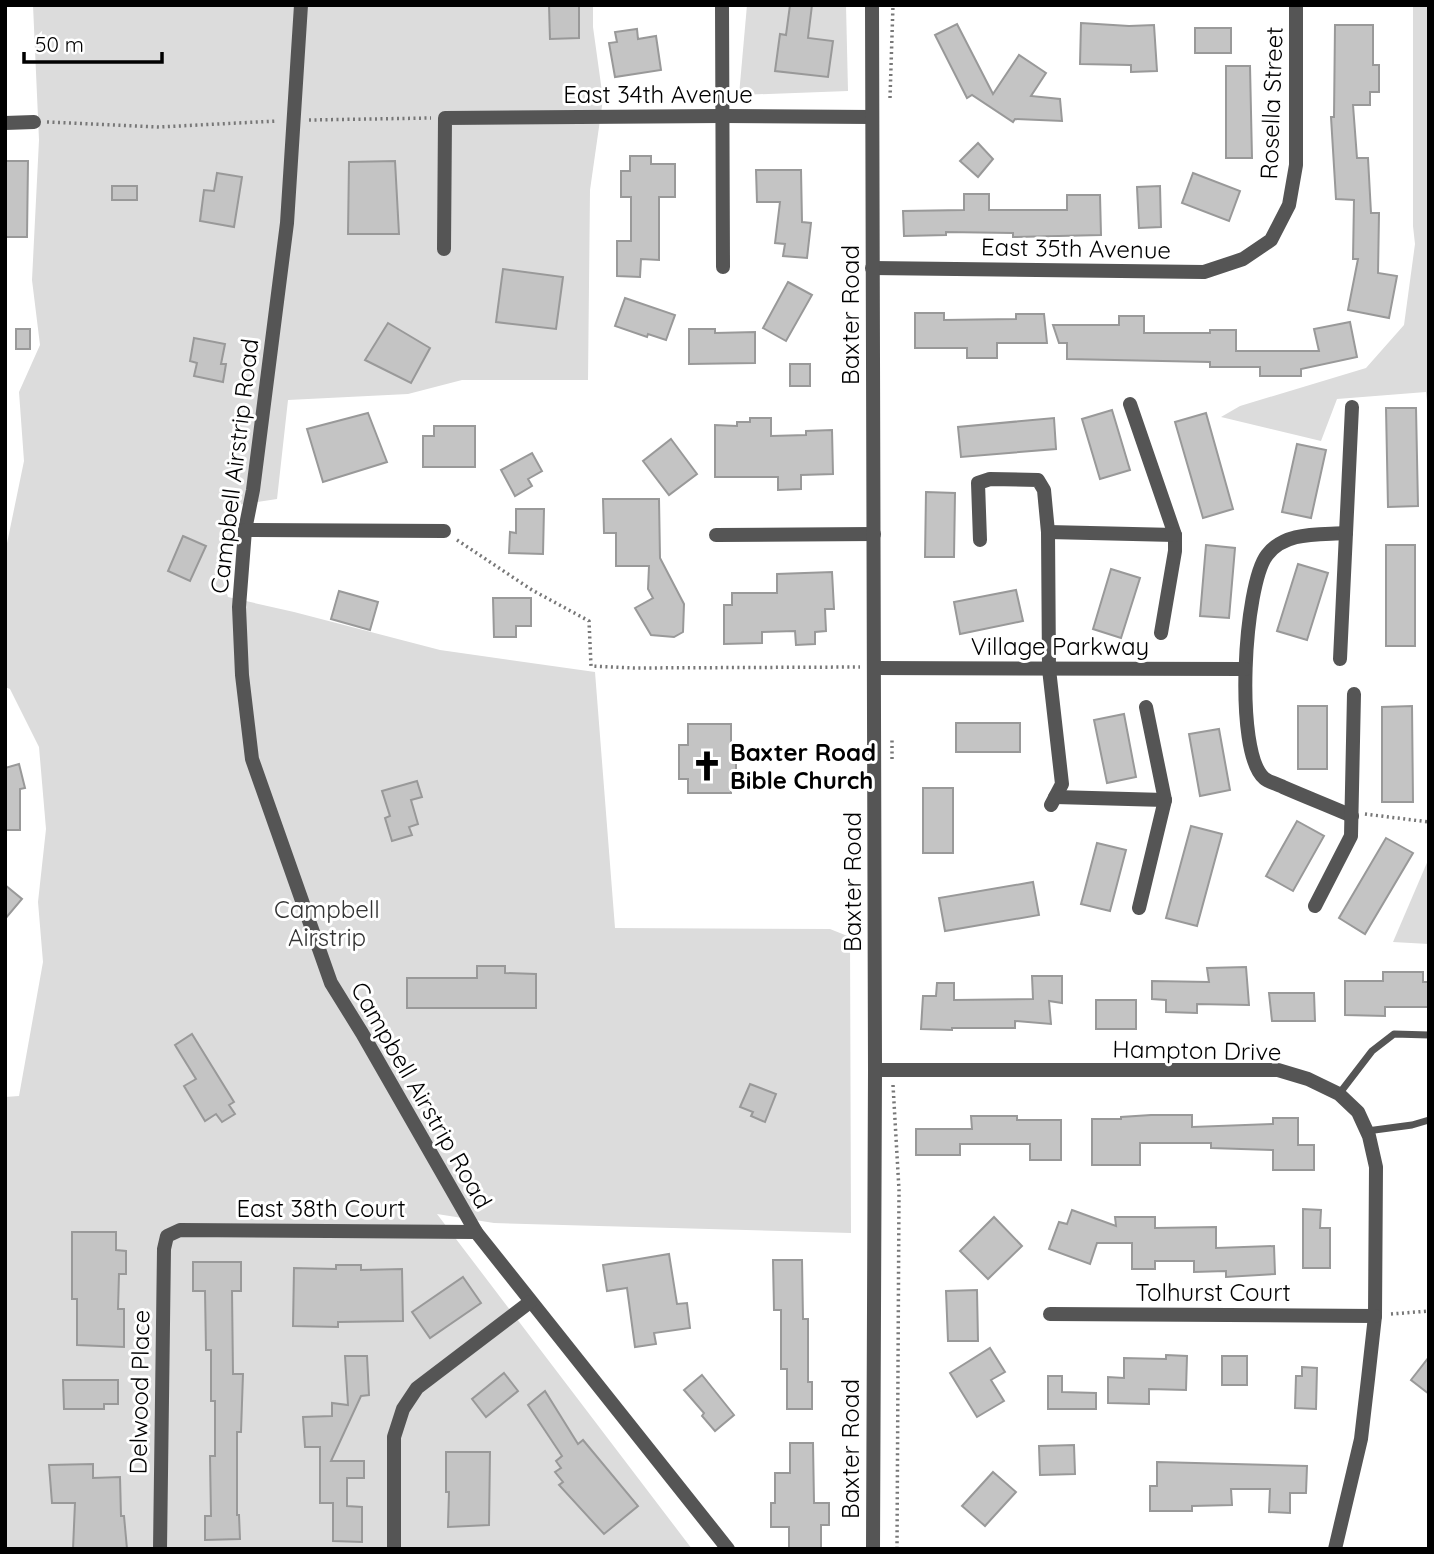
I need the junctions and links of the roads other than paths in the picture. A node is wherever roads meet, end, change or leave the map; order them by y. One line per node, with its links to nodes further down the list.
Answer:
1 (301, 5): 15 (street, Campbell Airstrip Road)
2 (722, 5): 5 (street)
3 (872, 5): 6 (street, Baxter Road)
4 (1296, 5): 9 (street, Rosella Street)
5 (722, 116): 6 (street, East 34th Avenue); 10 (street, East 34th Avenue); 11 (street)
6 (872, 117): 12 (street, Baxter Road)
7 (34, 122): 8 (street)
8 (5, 123)
9 (1271, 240): 12 (street, East 35th Avenue)
10 (444, 249)
11 (723, 267)
12 (872, 268): 19 (street, Baxter Road)
13 (1130, 404): 21 (street)
14 (1352, 407): 18 (street)
15 (245, 530): 16 (street); 39 (street, Campbell Airstrip Road)
16 (444, 531)
17 (1048, 532): 21 (street); 22 (street); 26 (street)
18 (1346, 533): 24 (street); 27 (street)
19 (874, 534): 20 (street); 25 (street, Baxter Road)
20 (716, 535)
21 (1175, 535): 23 (street)
22 (980, 540)
23 (1161, 633)
24 (1340, 659)
25 (874, 668): 26 (street, Village Parkway); 35 (street, Baxter Road)
26 (1049, 669): 27 (street, Village Parkway); 30 (street)
27 (1245, 670): 31 (street)
28 (1354, 694): 31 (street)
29 (1146, 707): 30 (street)
30 (1166, 800): 33 (street)
31 (1352, 816): 32 (street)
32 (1315, 906)
33 (1139, 908)
34 (1429, 1035): 36 (lane)
35 (875, 1070): 36 (street, Hampton Drive); 47 (street, Baxter Road)
36 (1339, 1094): 38 (street, Hampton Drive)
37 (1429, 1120): 38 (lane)
38 (1367, 1131): 43 (street, Hampton Drive)
39 (476, 1232): 40 (street, East 38th Court); 41 (street, Campbell Airstrip Road)
40 (167, 1236): 44 (street, Delwood Place)
41 (530, 1302): 45 (street); 46 (street, Campbell Airstrip Road)
42 (1050, 1314): 43 (street, Tolhurst Court)
43 (1375, 1316): 48 (street, Hampton Drive)
44 (160, 1549)
45 (394, 1549)
46 (728, 1549)
47 (873, 1549)
48 (1335, 1549)

